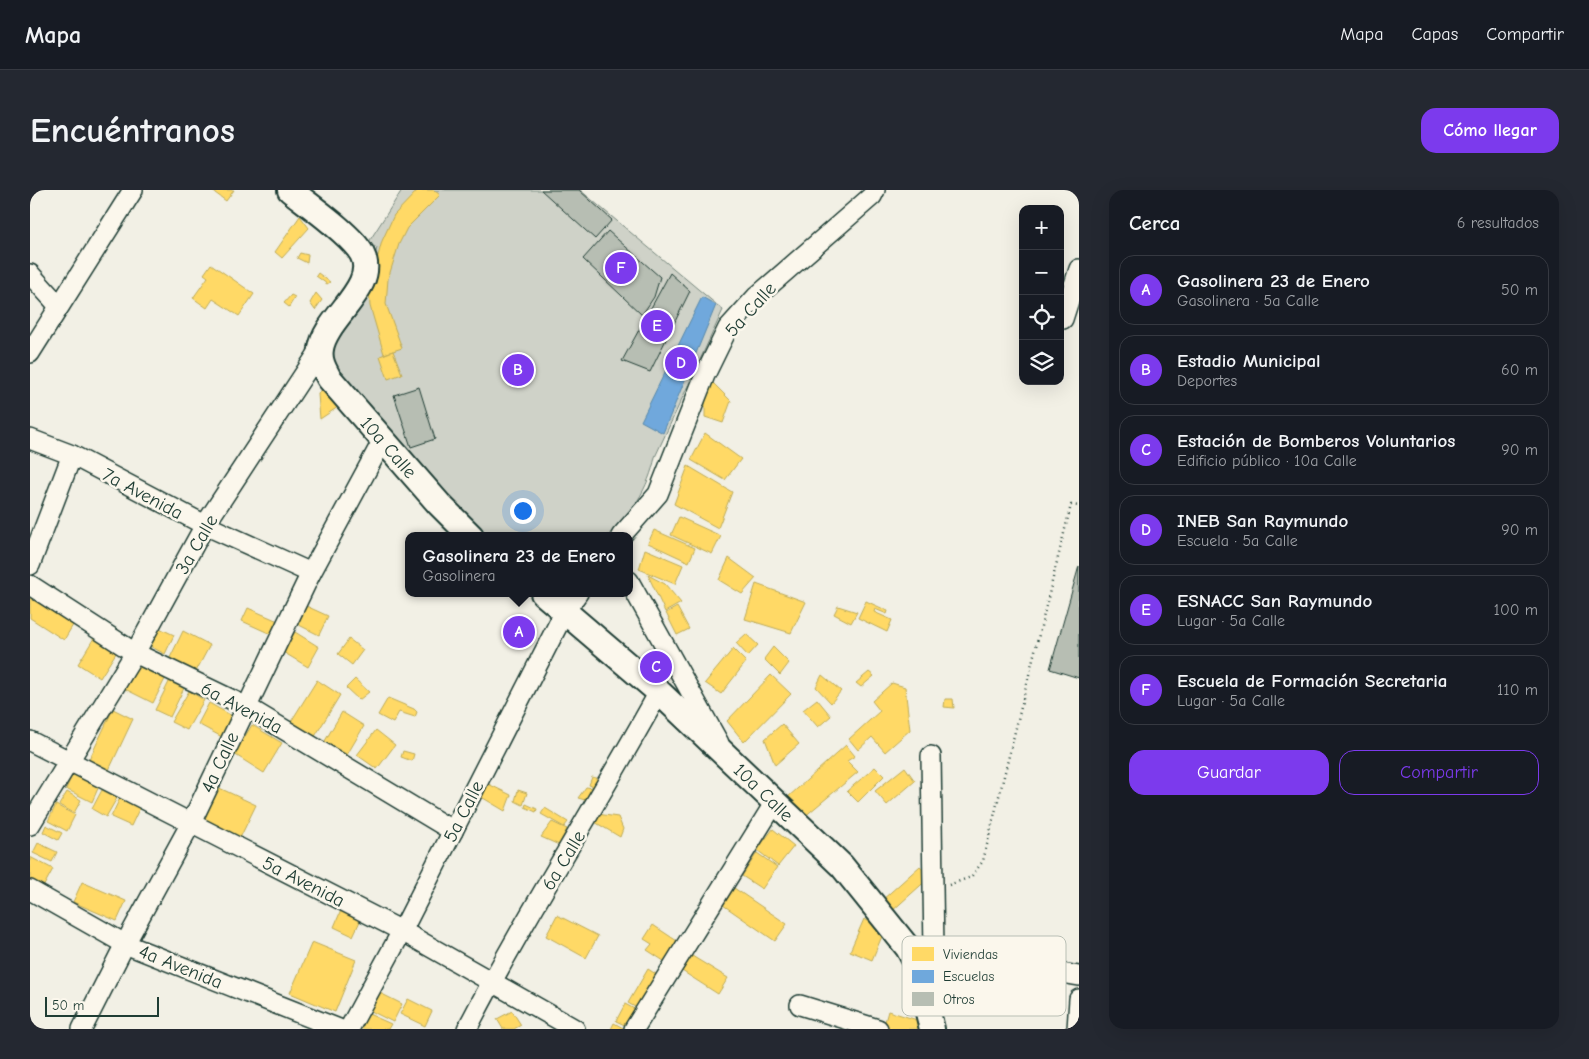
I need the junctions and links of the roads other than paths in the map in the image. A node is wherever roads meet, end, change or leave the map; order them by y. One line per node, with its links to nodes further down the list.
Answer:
1 (133, 190): 6 (street)
2 (290, 190): 8 (main road, 3a Calle)
3 (875, 190): 15 (street, 5a Calle)
4 (1079, 269): 7 (street)
5 (30, 274): 6 (street)
6 (59, 306): 9 (street)
7 (1070, 309)
8 (320, 350): 11 (main road, 10a Calle); 13 (street, 3a Calle)
9 (30, 353)
10 (30, 439): 12 (street, 7a Avenida)
11 (382, 440): 14 (main road, 10a Calle); 17 (street, 4a Calle)
12 (72, 455): 13 (street, 7a Avenida); 16 (street)
13 (205, 525): 17 (street, 7a Avenida); 22 (street, 3a Calle)
14 (468, 532)
15 (625, 532)
16 (30, 564)
17 (311, 573): 24 (street, 4a Calle)
18 (30, 585): 22 (street, 6a Avenida)
19 (633, 588): 26 (street)
20 (555, 597): 21 (main road, 10a Calle)
21 (572, 602): 23 (main road, 10a Calle); 32 (street, 5a Calle)
22 (135, 653): 24 (street, 6a Avenida); 28 (street, 3a Calle)
23 (659, 692): 26 (main road, 10a Calle); 40 (street, 6a Calle)
24 (246, 706): 30 (street, 4a Calle); 32 (street, 6a Avenida)
25 (30, 742): 28 (street, 5a Avenida)
26 (724, 753): 29 (main road, 10a Calle)
27 (931, 756): 35 (street)
28 (68, 759): 30 (street, 5a Avenida); 31 (street, 3a Calle)
29 (775, 802): 36 (main road, 10a Calle); 49 (street)
30 (191, 823): 34 (street, 5a Avenida); 37 (street, 4a Calle)
31 (30, 825)
32 (453, 831): 34 (street, 5a Calle)
33 (30, 890): 37 (street, 4a Avenida)
34 (402, 931): 40 (street, 5a Avenida); 46 (street, 5a Calle)
35 (928, 936)
36 (902, 941)
37 (125, 944): 44 (street, 4a Calle); 45 (street, 4a Avenida)
38 (1066, 974): 39 (street)
39 (1079, 976)
40 (491, 981): 47 (street, 6a Calle); 48 (street, 5a Avenida)
41 (1079, 998): 52 (street)
42 (800, 1005): 50 (street)
43 (931, 1016): 51 (main road, 10a Calle)
44 (82, 1029)
45 (339, 1029)
46 (348, 1029)
47 (467, 1029)
48 (575, 1029)
49 (634, 1029)
50 (878, 1029)
51 (932, 1029)
52 (1077, 1029)

